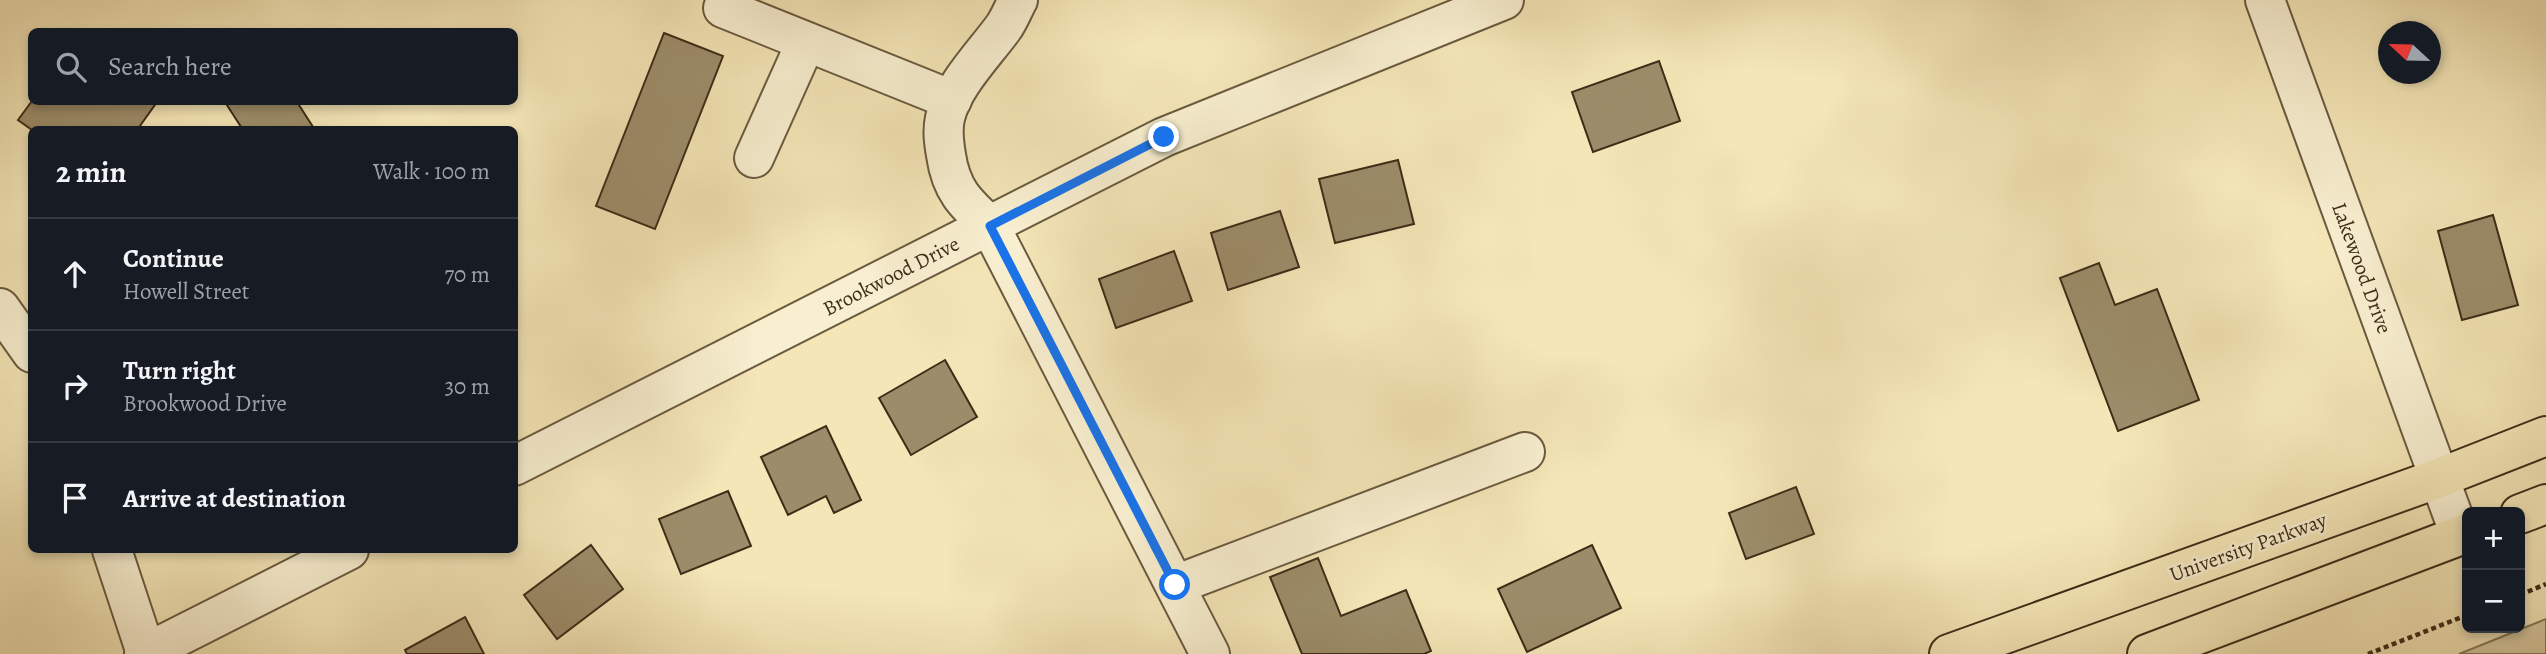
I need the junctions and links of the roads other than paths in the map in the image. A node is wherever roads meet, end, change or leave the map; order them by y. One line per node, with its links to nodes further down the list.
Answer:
1 (1018, 0): 6 (street)
2 (1504, 0): 8 (street, Brookwood Drive)
3 (2264, 0): 14 (street, Lakewood Drive)
4 (723, 8): 5 (street)
5 (806, 41): 6 (street); 7 (street)
6 (952, 100): 8 (street)
7 (754, 159)
8 (990, 226): 13 (street, Brookwood Drive); 21 (street)
9 (0, 308): 10 (street)
10 (28, 347)
11 (2546, 436): 14 (main road, University Parkway)
12 (1525, 452): 21 (street)
13 (518, 464)
14 (2439, 478): 17 (street, Lakewood Drive); 24 (main road, University Parkway)
15 (2546, 504): 16 (main road)
16 (2525, 512)
17 (2462, 532)
18 (2462, 534): 25 (main road)
19 (112, 553): 22 (street)
20 (343, 553): 22 (street)
21 (1175, 585): 23 (street)
22 (145, 653)
23 (1210, 654)
24 (1949, 654)
25 (2147, 654)

